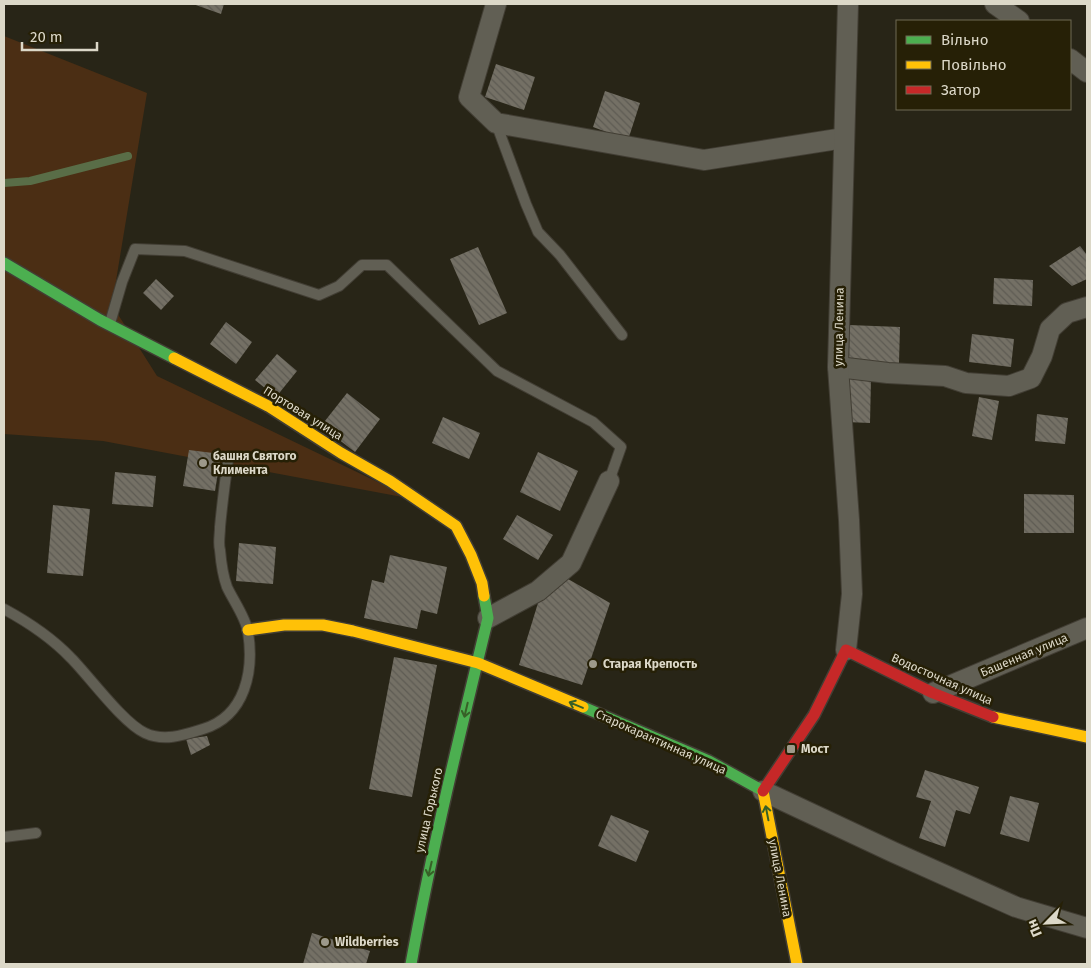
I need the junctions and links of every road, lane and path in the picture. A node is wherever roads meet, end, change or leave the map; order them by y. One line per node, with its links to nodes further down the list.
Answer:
1 (496, 4): 7 (street)
2 (848, 4): 8 (street, улица Ленина)
3 (995, 4): 4 (street)
4 (1018, 20)
5 (1071, 60): 6 (street)
6 (1087, 72)
7 (496, 123): 8 (street); 12 (lane)
8 (844, 138): 13 (street, улица Ленина)
9 (4, 263): 11 (street, Портовая улица)
10 (1087, 307): 13 (street)
11 (110, 323): 15 (lane); 17 (street, Портовая улица)
12 (622, 335)
13 (838, 367): 20 (street, улица Ленина)
14 (228, 460): 19 (lane)
15 (609, 481): 17 (street)
16 (4, 608): 19 (lane)
17 (488, 618): 21 (street, Портовая улица)
18 (1087, 628): 22 (street, Башенная улица)
19 (248, 630): 21 (street, Старокарантинная улица)
20 (846, 650): 22 (street, Водосточная улица); 24 (street)
21 (478, 663): 24 (street, Старокарантинная улица, one-way to 21); 28 (street, улица Горького, one-way to 28)
22 (932, 693): 23 (street, Водосточная улица)
23 (1087, 737)
24 (763, 791): 27 (street, Старокарантинная улица); 29 (street, улица Ленина, one-way to 24)
25 (36, 833): 26 (lane)
26 (4, 837)
27 (1087, 928)
28 (411, 964)
29 (798, 964)

